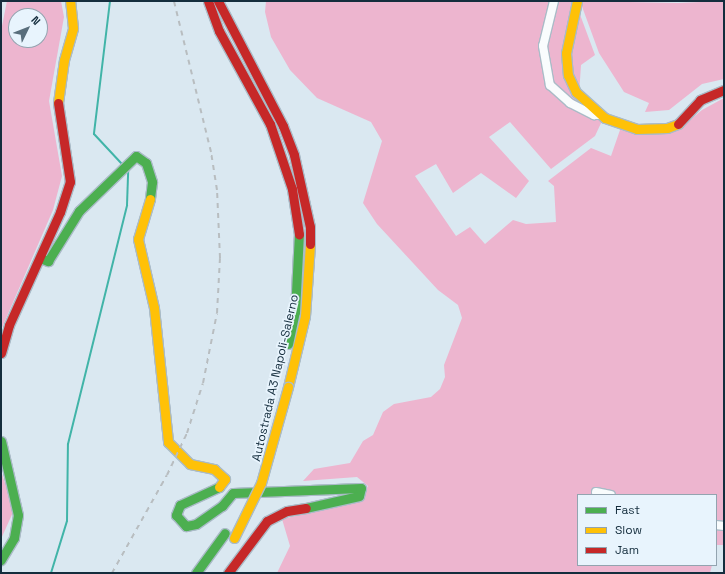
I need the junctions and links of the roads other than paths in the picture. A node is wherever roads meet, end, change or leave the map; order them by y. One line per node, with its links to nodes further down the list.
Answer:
1 (70, 1): 8 (main road)
2 (208, 1): 15 (main road, Autostrada A3 Napoli-Salerno)
3 (218, 1): 13 (main road, Autostrada A3 Napoli-Salerno, bridge)
4 (554, 1): 7 (street)
5 (577, 1): 7 (main road)
6 (724, 90): 7 (main road)
7 (601, 115)
8 (40, 258): 9 (main road); 16 (main road)
9 (1, 353)
10 (1, 441): 14 (main road)
11 (596, 492): 12 (street)
12 (606, 494)
13 (227, 548)
14 (1, 560)
15 (196, 573)
16 (228, 573)

